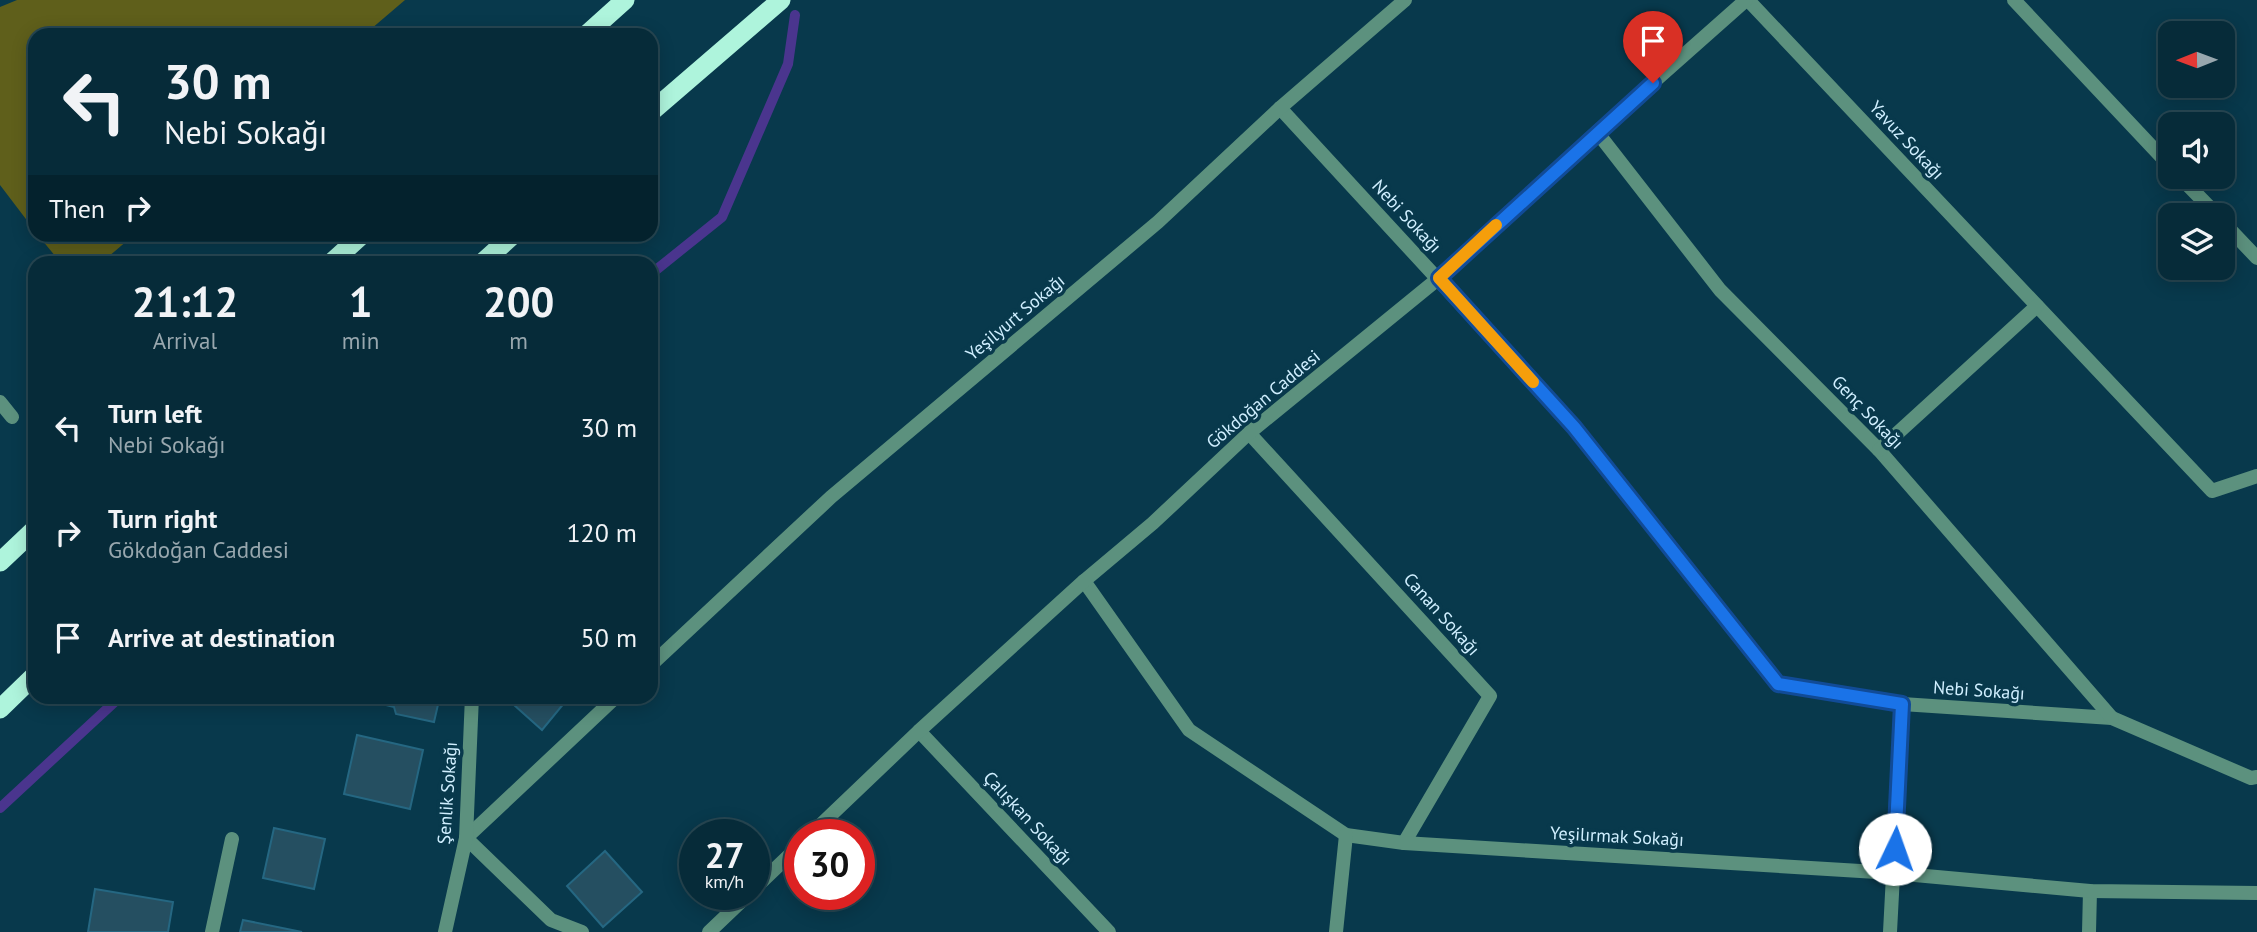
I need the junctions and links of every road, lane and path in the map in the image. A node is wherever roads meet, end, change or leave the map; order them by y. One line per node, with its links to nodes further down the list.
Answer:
1 (625, 0): 6 (highway)
2 (781, 0): 7 (highway)
3 (1405, 0): 8 (street, Yeşilyurt Sokağı)
4 (1747, 0): 9 (street, Gökdoğan Caddesi); 20 (street, Yavuz Sokağı)
5 (2014, 0): 10 (street)
6 (594, 28)
7 (658, 106)
8 (1280, 108): 19 (street, Nebi Sokağı); 29 (street, Yeşilyurt Sokağı)
9 (1597, 132): 19 (street, Gökdoğan Caddesi); 24 (street, Genç Sokağı)
10 (2158, 153)
11 (2192, 189): 12 (street)
12 (2205, 203)
13 (2235, 235): 18 (street)
14 (354, 242): 16 (highway)
15 (505, 242): 17 (highway)
16 (339, 256)
17 (490, 256)
18 (2257, 258)
19 (1439, 278): 23 (street, Gökdoğan Caddesi); 33 (street, Nebi Sokağı)
20 (2037, 306): 24 (street); 25 (street, Yavuz Sokağı)
21 (0, 402): 22 (street)
22 (12, 417)
23 (1249, 432): 28 (street, Gökdoğan Caddesi); 42 (street, Canan Sokağı)
24 (1879, 450): 35 (street, Genç Sokağı)
25 (2257, 476)
26 (28, 536): 27 (highway)
27 (0, 562)
28 (1084, 582): 36 (street, Gökdoğan Caddesi); 39 (street, Yeşilırmak Sokağı)
29 (658, 658)
30 (28, 682): 34 (highway)
31 (472, 704): 40 (street, Şenlik Sokağı)
32 (608, 704): 40 (street)
33 (1902, 704): 35 (street, Nebi Sokağı); 44 (street)
34 (0, 709)
35 (2112, 718): 37 (street, Nebi Sokağı)
36 (919, 731): 38 (street, Gökdoğan Caddesi); 53 (street, Çalışkan Sokağı)
37 (2257, 777)
38 (827, 819)
39 (1346, 835): 42 (street, Yeşilırmak Sokağı); 54 (street)
40 (466, 838): 50 (street, Şenlik Sokağı); 51 (street)
41 (232, 839): 49 (street)
42 (1404, 843): 44 (street, Yeşilırmak Sokağı)
43 (784, 860): 45 (street)
44 (1893, 873): 46 (street, Yeşilırmak Sokağı); 55 (street)
45 (770, 874)
46 (2090, 891): 47 (street, Yeşilırmak Sokağı); 56 (street)
47 (2257, 892)
48 (732, 910): 52 (street)
49 (212, 932)
50 (445, 932)
51 (582, 932)
52 (709, 932)
53 (1109, 932)
54 (1336, 932)
55 (1890, 932)
56 (2089, 932)

